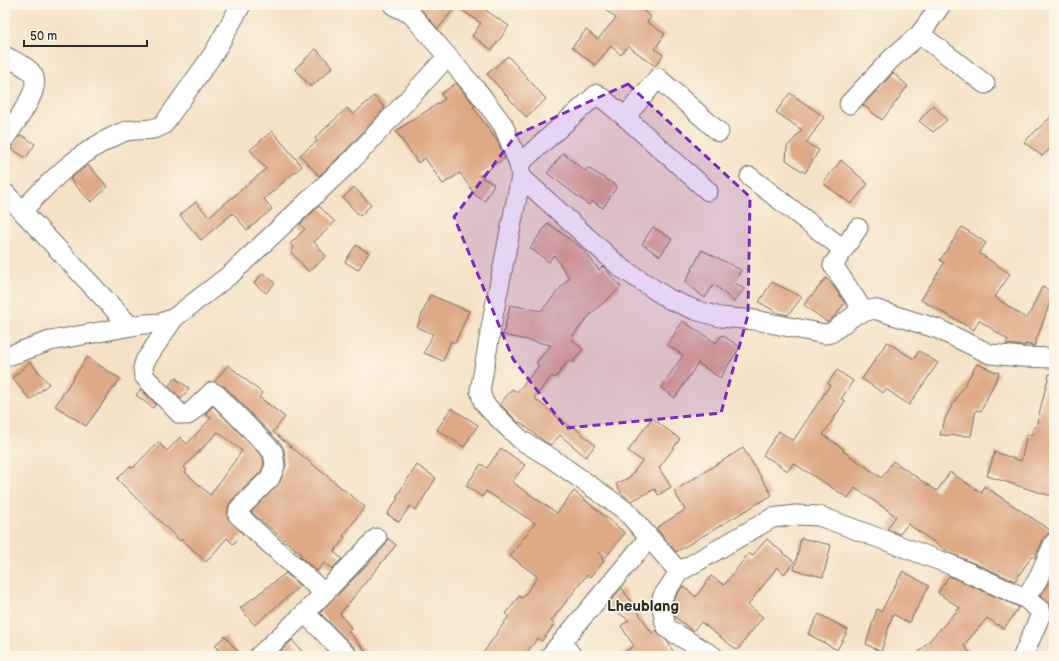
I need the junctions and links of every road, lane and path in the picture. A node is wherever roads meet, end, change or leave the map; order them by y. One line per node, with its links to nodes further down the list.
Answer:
1 (241, 5): 17 (street)
2 (393, 5): 4 (street)
3 (941, 5): 5 (street)
4 (415, 10): 7 (street)
5 (920, 34): 8 (street); 9 (street)
6 (5, 56): 12 (street)
7 (447, 57): 13 (street); 21 (street)
8 (985, 84)
9 (849, 104)
10 (625, 117): 11 (street); 13 (street); 15 (street)
11 (719, 132)
12 (5, 138)
13 (520, 171): 20 (street); 25 (street)
14 (750, 177): 19 (street)
15 (708, 191)
16 (5, 193): 17 (street)
17 (22, 211): 21 (street)
18 (858, 228): 19 (street)
19 (844, 249): 20 (street)
20 (864, 312): 23 (street)
21 (152, 323): 22 (street); 28 (street)
22 (5, 356)
23 (1054, 358)
24 (377, 538): 28 (street)
25 (648, 538): 27 (street); 31 (street)
26 (1054, 543): 29 (street)
27 (679, 572): 29 (street); 35 (street)
28 (324, 593): 30 (street)
29 (1025, 598): 36 (street)
30 (305, 613): 32 (street); 33 (street)
31 (567, 649): 34 (street)
32 (259, 656)
33 (347, 656)
34 (550, 656)
35 (713, 656)
36 (1023, 656)

